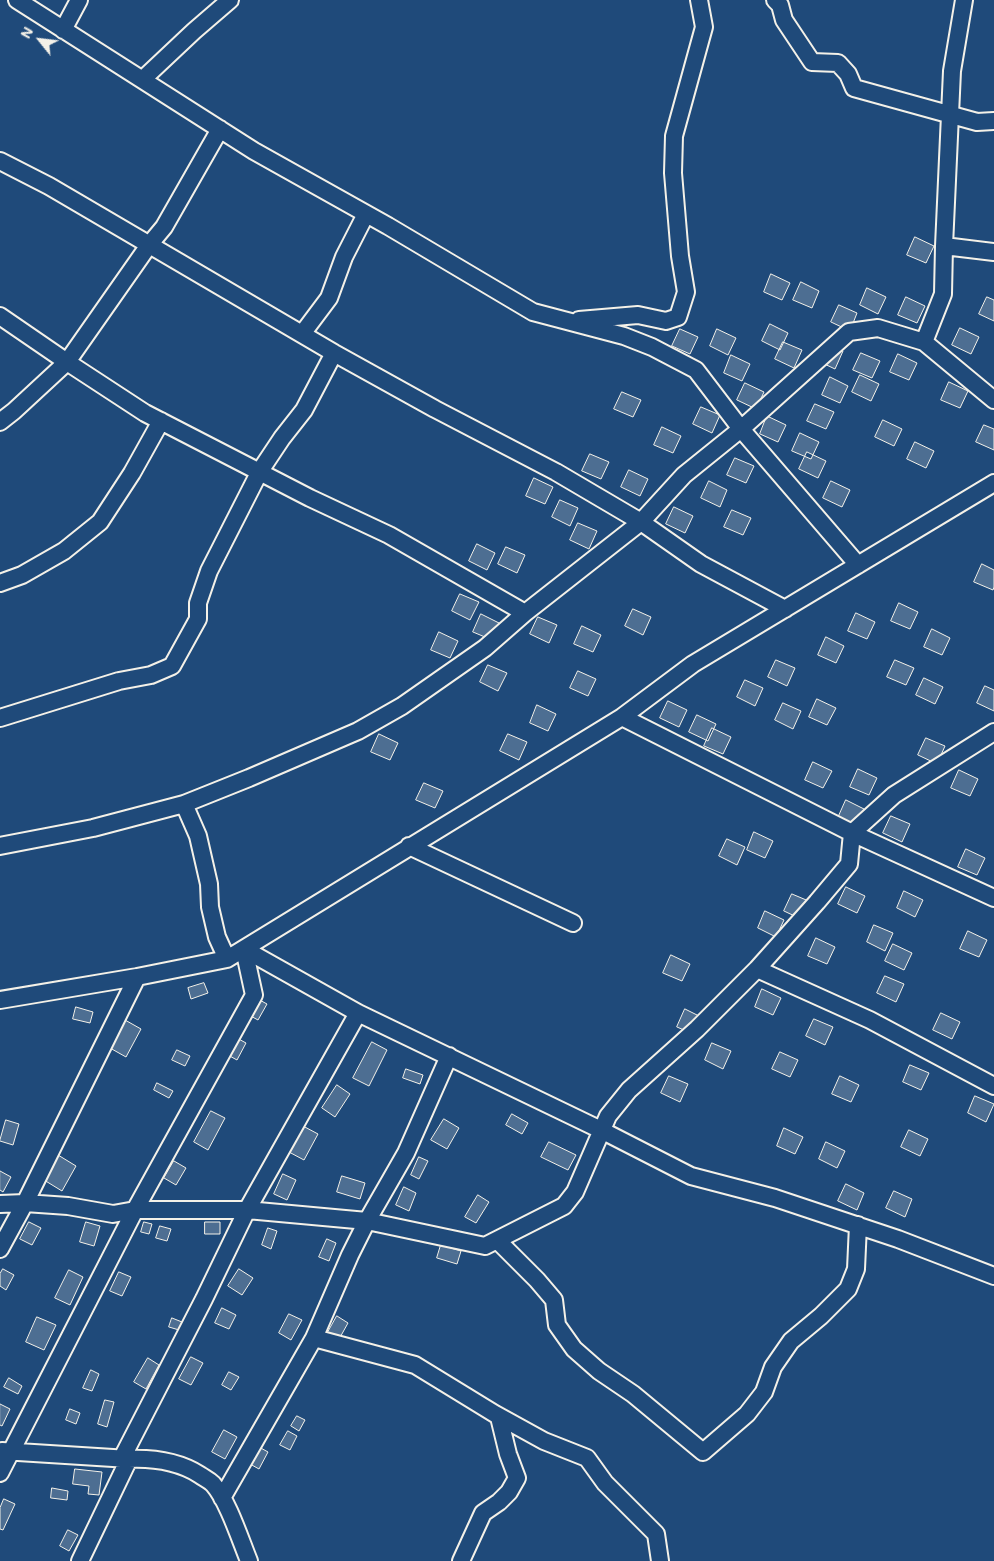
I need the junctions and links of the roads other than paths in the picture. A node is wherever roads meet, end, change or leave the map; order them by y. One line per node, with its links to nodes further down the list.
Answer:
1 (17, 0): 7 (street)
2 (79, 0): 7 (street)
3 (230, 0): 8 (street)
4 (700, 0): 18 (street)
5 (775, 0): 9 (street)
6 (964, 0): 9 (street)
7 (64, 30): 8 (street)
8 (143, 79): 11 (street)
9 (950, 115): 10 (street); 15 (street)
10 (994, 120)
11 (220, 129): 13 (street); 14 (street)
12 (0, 161): 14 (street)
13 (366, 214): 18 (street); 19 (street)
14 (149, 245): 19 (street); 22 (street)
15 (944, 246): 16 (street); 20 (street)
16 (994, 252)
17 (0, 316): 22 (street)
18 (567, 321): 26 (street)
19 (302, 334): 21 (street)
20 (924, 342): 23 (street); 26 (street)
21 (334, 353): 27 (street); 29 (street)
22 (67, 362): 24 (street); 25 (street)
23 (994, 400)
24 (161, 421): 27 (street); 31 (street)
25 (0, 422)
26 (741, 429): 29 (street); 30 (street)
27 (260, 471): 33 (street); 35 (street)
28 (994, 483): 30 (street)
29 (641, 522): 32 (street); 33 (street)
30 (858, 565): 32 (street)
31 (0, 583)
32 (785, 609): 34 (street)
33 (525, 613): 37 (street)
34 (622, 717): 38 (street); 40 (street)
35 (0, 718)
36 (994, 732): 38 (street)
37 (184, 804): 39 (street); 44 (street)
38 (852, 833): 41 (street); 45 (street)
39 (0, 846)
40 (409, 846): 42 (street); 43 (street)
41 (994, 898)
42 (573, 923)
43 (244, 949): 44 (street); 48 (street); 54 (street)
44 (228, 959): 46 (street)
45 (757, 969): 50 (street); 51 (street)
46 (137, 977): 47 (street); 52 (street)
47 (1, 1002)
48 (358, 1013): 49 (street); 55 (street)
49 (449, 1056): 51 (street); 56 (street)
50 (994, 1086)
51 (601, 1130): 57 (street); 58 (street)
52 (25, 1203): 53 (street); 54 (street); 59 (street)
53 (0, 1204)
54 (135, 1210): 55 (street); 63 (street)
55 (247, 1210): 56 (street); 64 (street)
56 (366, 1221): 58 (street); 61 (street)
57 (858, 1225): 58 (street); 60 (street)
58 (497, 1240)
59 (0, 1249)
60 (994, 1276)
61 (314, 1338): 62 (street); 66 (street)
62 (499, 1416): 69 (street); 70 (street)
63 (6, 1451): 64 (street); 65 (street)
64 (126, 1458): 66 (street); 67 (street)
65 (0, 1474)
66 (222, 1498): 68 (street)
67 (80, 1561)
68 (250, 1561)
69 (461, 1561)
70 (660, 1561)

